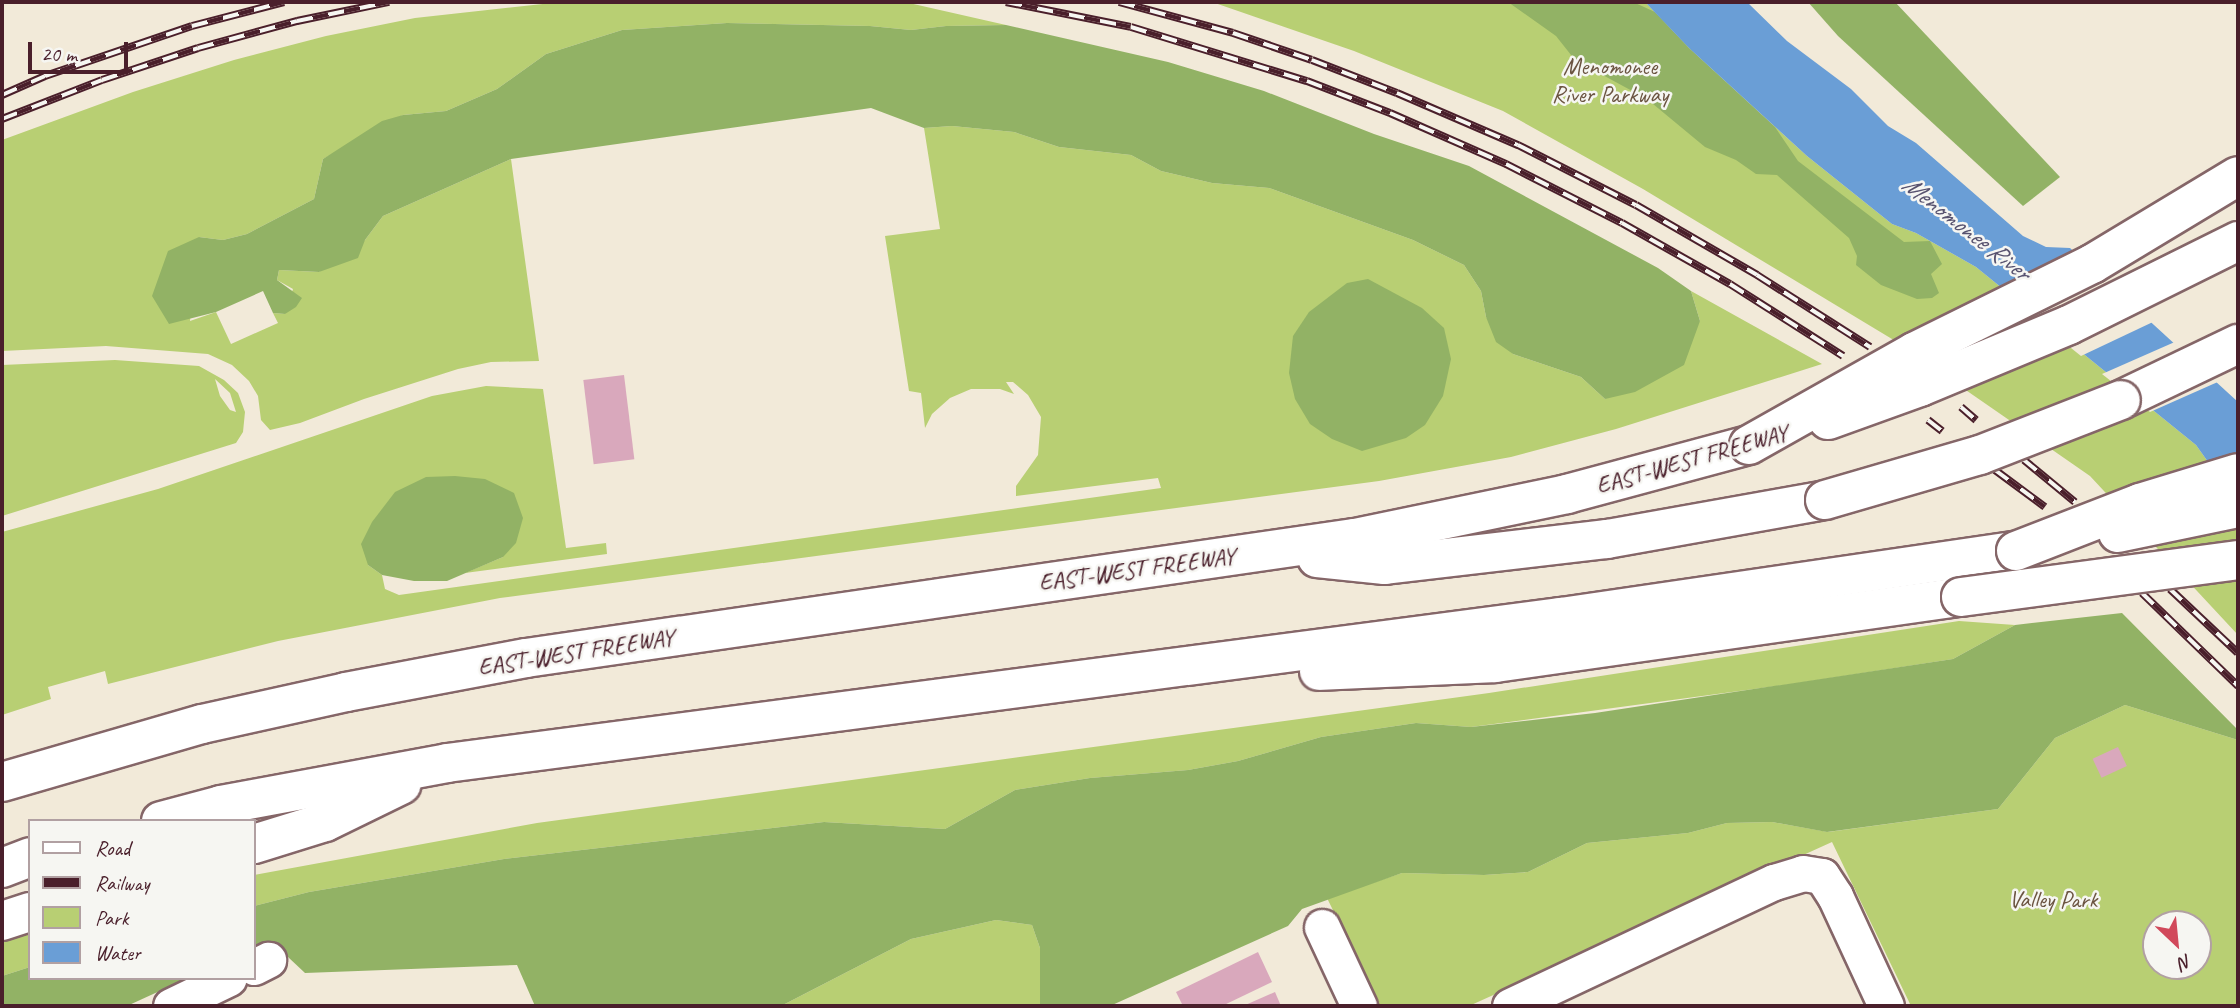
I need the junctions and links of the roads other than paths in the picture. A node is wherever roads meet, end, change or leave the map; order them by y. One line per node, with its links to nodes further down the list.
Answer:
1 (2238, 176): 4 (highway, bridge)
2 (2238, 241): 4 (highway, EAST-WEST FREEWAY, bridge)
3 (2238, 345): 8 (highway, bridge)
4 (1749, 445): 8 (highway, EAST-WEST FREEWAY)
5 (2238, 473): 7 (highway, bridge)
6 (2238, 508): 7 (highway, bridge)
7 (2016, 551): 10 (highway)
8 (1256, 553): 12 (highway, EAST-WEST FREEWAY)
9 (2238, 560): 10 (highway, bridge)
10 (1111, 676): 11 (highway)
11 (447, 763): 13 (highway); 14 (highway)
12 (2, 782)
13 (169, 819)
14 (256, 843)
15 (28, 857): 16 (highway)
16 (2, 868)
17 (28, 913): 18 (highway)
18 (2, 920)
19 (1322, 928): 22 (street)
20 (225, 980): 21 (street)
21 (171, 1006)
22 (1359, 1006)
23 (1510, 1006): 24 (street)
24 (1886, 1006)

